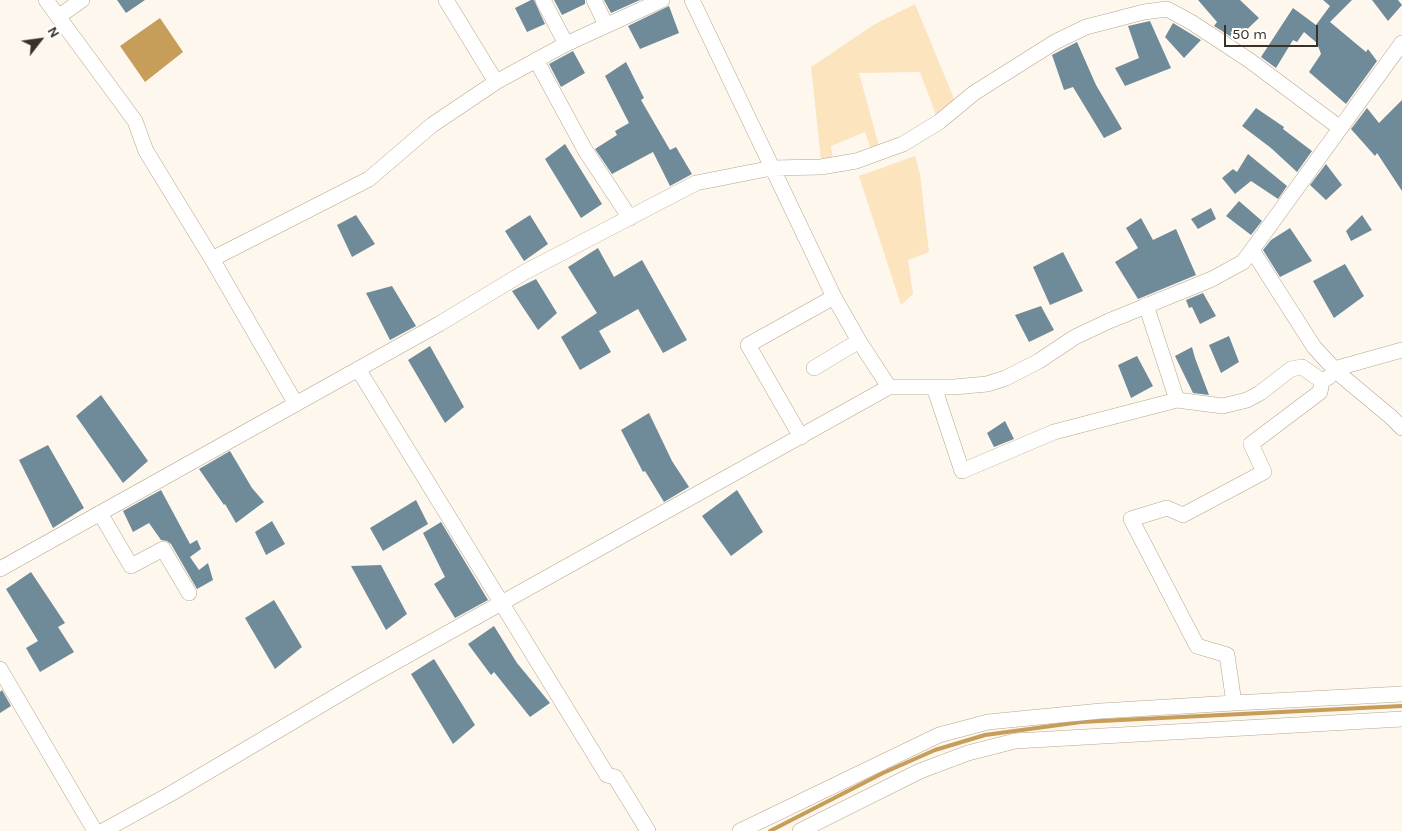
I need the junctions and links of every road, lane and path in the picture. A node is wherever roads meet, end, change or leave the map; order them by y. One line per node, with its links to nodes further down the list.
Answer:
1 (46, 0): 8 (street)
2 (82, 0): 8 (street)
3 (446, 0): 13 (street)
4 (543, 0): 11 (street)
5 (594, 0): 9 (street)
6 (662, 0): 9 (street)
7 (692, 0): 15 (street)
8 (58, 17): 18 (street)
9 (606, 25): 11 (street)
10 (1402, 43): 14 (street)
11 (566, 44): 12 (street)
12 (536, 60): 13 (street); 16 (street)
13 (496, 82): 18 (street)
14 (1340, 128): 15 (street); 17 (street)
15 (772, 168): 16 (street); 19 (street)
16 (630, 218): 24 (street)
17 (1252, 250): 20 (street); 25 (street)
18 (212, 259): 30 (street)
19 (834, 297): 21 (street); 32 (street)
20 (1146, 305): 28 (street); 29 (street)
21 (859, 341): 23 (street); 27 (street)
22 (1402, 350): 25 (street)
23 (814, 368)
24 (358, 369): 30 (street); 36 (street)
25 (1335, 371): 26 (street); 31 (street)
26 (1322, 381): 29 (street); 39 (street)
27 (889, 387): 28 (street); 32 (street)
28 (934, 387): 29 (street)
29 (1177, 400)
30 (296, 404): 33 (street)
31 (1400, 422)
32 (801, 437): 36 (street)
33 (100, 513): 34 (street); 35 (street)
34 (0, 569)
35 (190, 593)
36 (501, 603): 42 (street); 43 (street)
37 (0, 669): 41 (street)
38 (1402, 694): 39 (street)
39 (1234, 703): 44 (street)
40 (1402, 719): 45 (street)
41 (95, 831)
42 (103, 831)
43 (648, 831)
44 (740, 831)
45 (800, 831)

